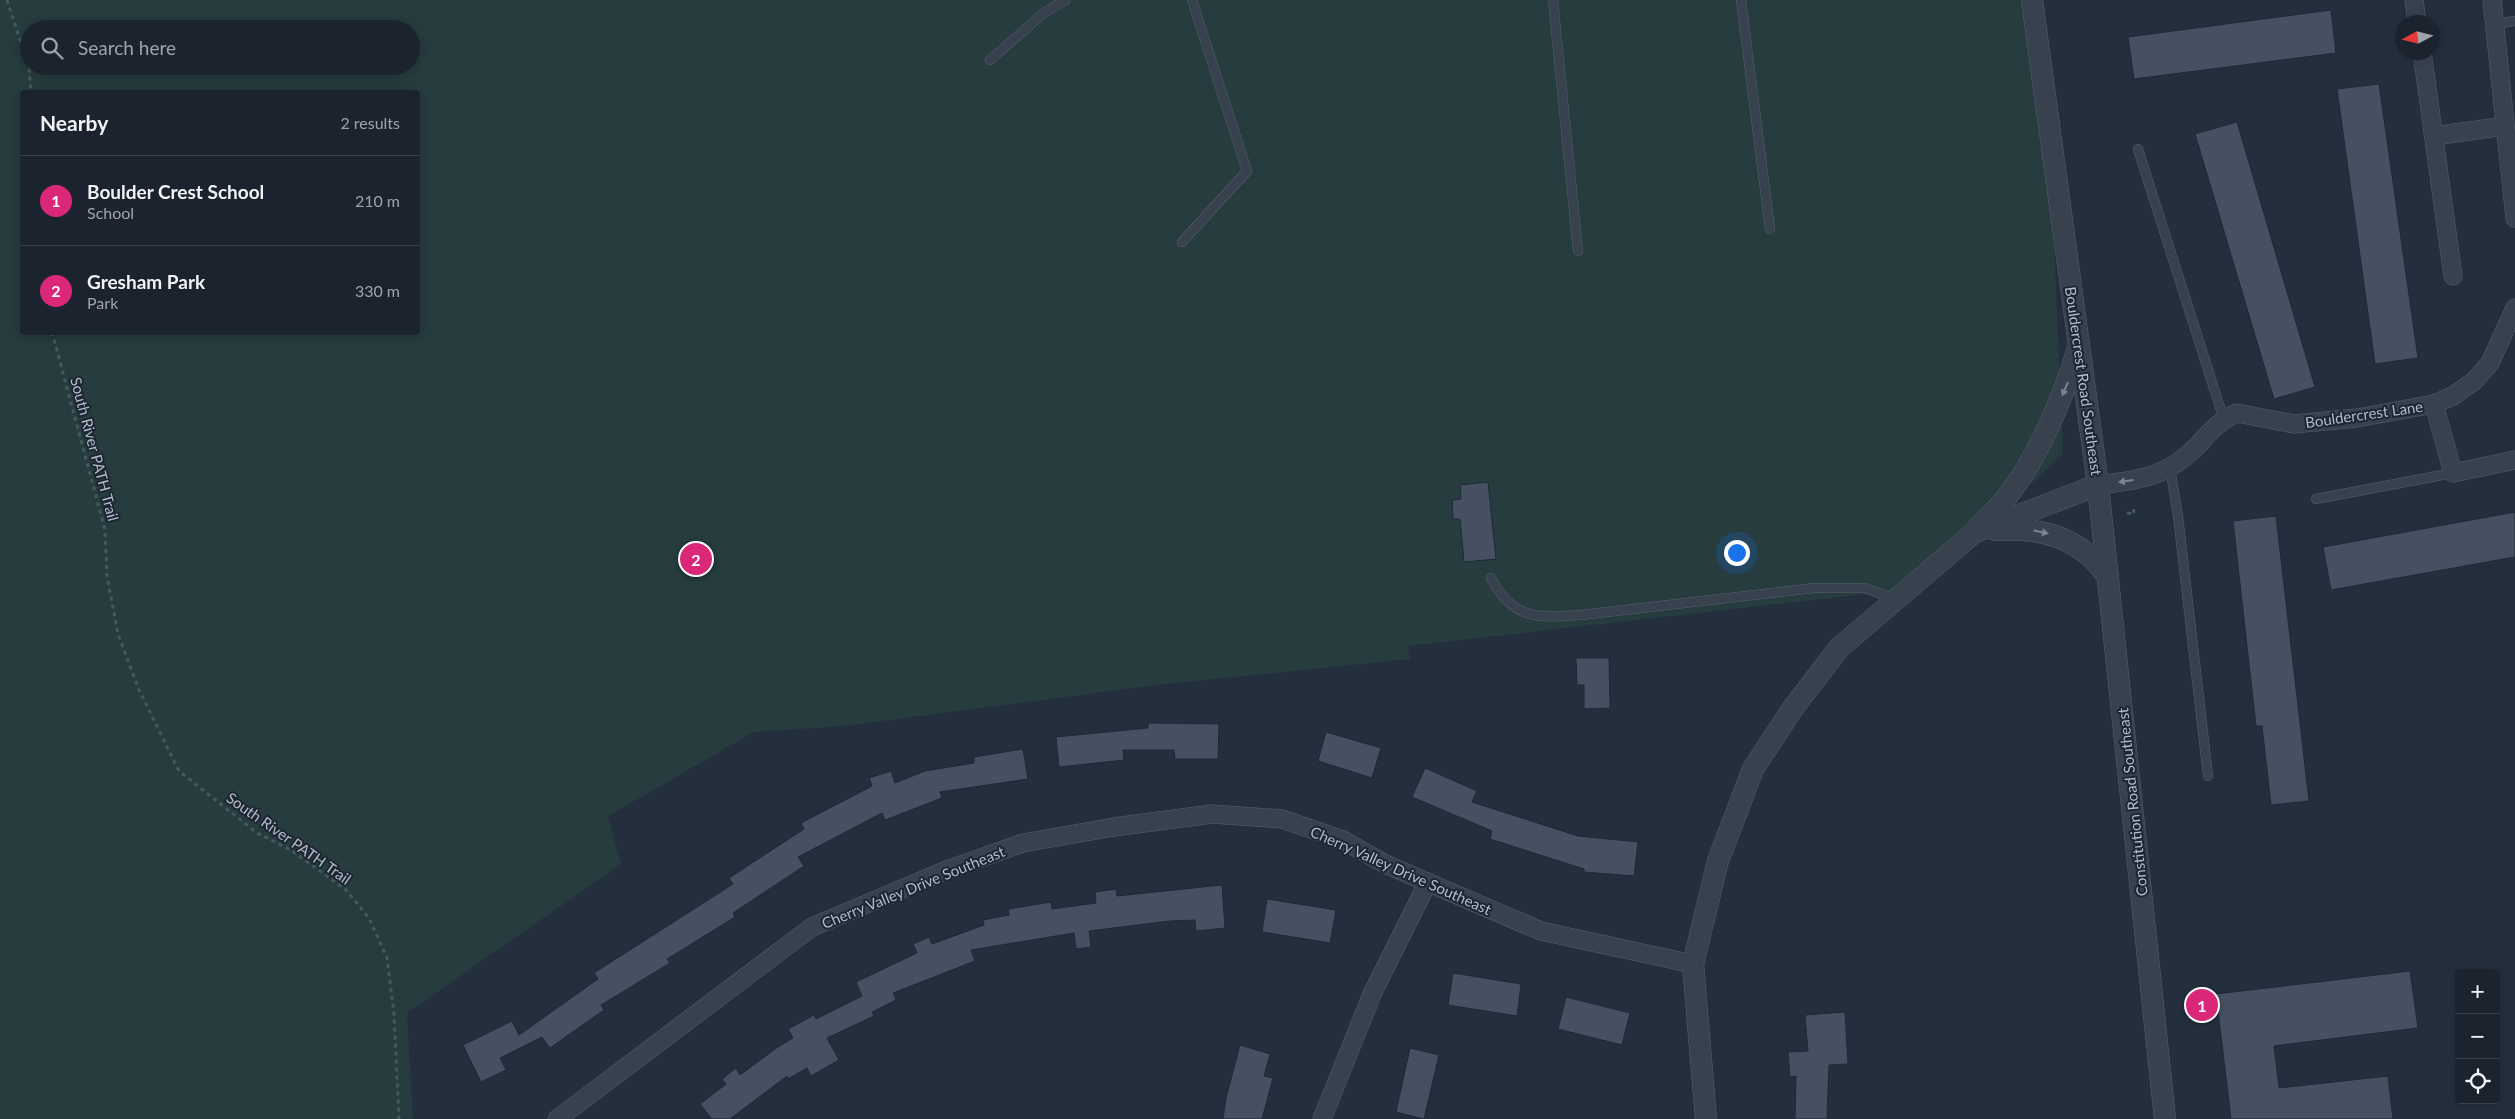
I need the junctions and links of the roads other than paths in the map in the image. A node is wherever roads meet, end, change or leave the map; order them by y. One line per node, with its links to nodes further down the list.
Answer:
1 (1066, 0): 11 (lane)
2 (1192, 0): 18 (lane)
3 (1553, 0): 19 (lane)
4 (1741, 0): 17 (lane)
5 (2032, 0): 22 (street, Bouldercrest Road Southeast)
6 (2414, 0): 8 (street)
7 (2492, 0): 10 (street)
8 (2416, 15)
9 (2515, 21): 10 (lane)
10 (2494, 24): 13 (street)
11 (990, 60)
12 (2423, 60): 14 (street)
13 (2504, 126): 14 (street); 16 (street)
14 (2434, 136): 20 (street)
15 (2138, 149): 24 (lane)
16 (2515, 218)
17 (1770, 229)
18 (1182, 242)
19 (1578, 251)
20 (2453, 276)
21 (2515, 308): 23 (street, Bouldercrest Lane)
22 (2079, 343): 28 (street, Bouldercrest Road Southeast); 30 (street, one-way to 30)
23 (2434, 404): 24 (street, Bouldercrest Lane); 27 (street)
24 (2224, 420): 26 (street, Bouldercrest Lane)
25 (2515, 460): 27 (street)
26 (2170, 467): 28 (street, Bouldercrest Lane, one-way to 28); 34 (lane)
27 (2453, 473): 29 (lane)
28 (2098, 485): 30 (street, Bouldercrest Road Southeast); 31 (street, Constitution Road Southeast)
29 (2316, 499)
30 (1975, 532): 31 (street, one-way to 31); 33 (street, Bouldercrest Road Southeast)
31 (2108, 577): 40 (street, Constitution Road Southeast)
32 (1491, 578): 33 (lane)
33 (1895, 599): 36 (street, Bouldercrest Road Southeast)
34 (2208, 776)
35 (1428, 882): 36 (street, Cherry Valley Drive Southeast); 37 (street, Cherry Valley Drive Southeast); 38 (street)
36 (1693, 964): 39 (street, Bouldercrest Road Southeast)
37 (556, 1119)
38 (1322, 1119)
39 (1706, 1119)
40 (2165, 1119)

